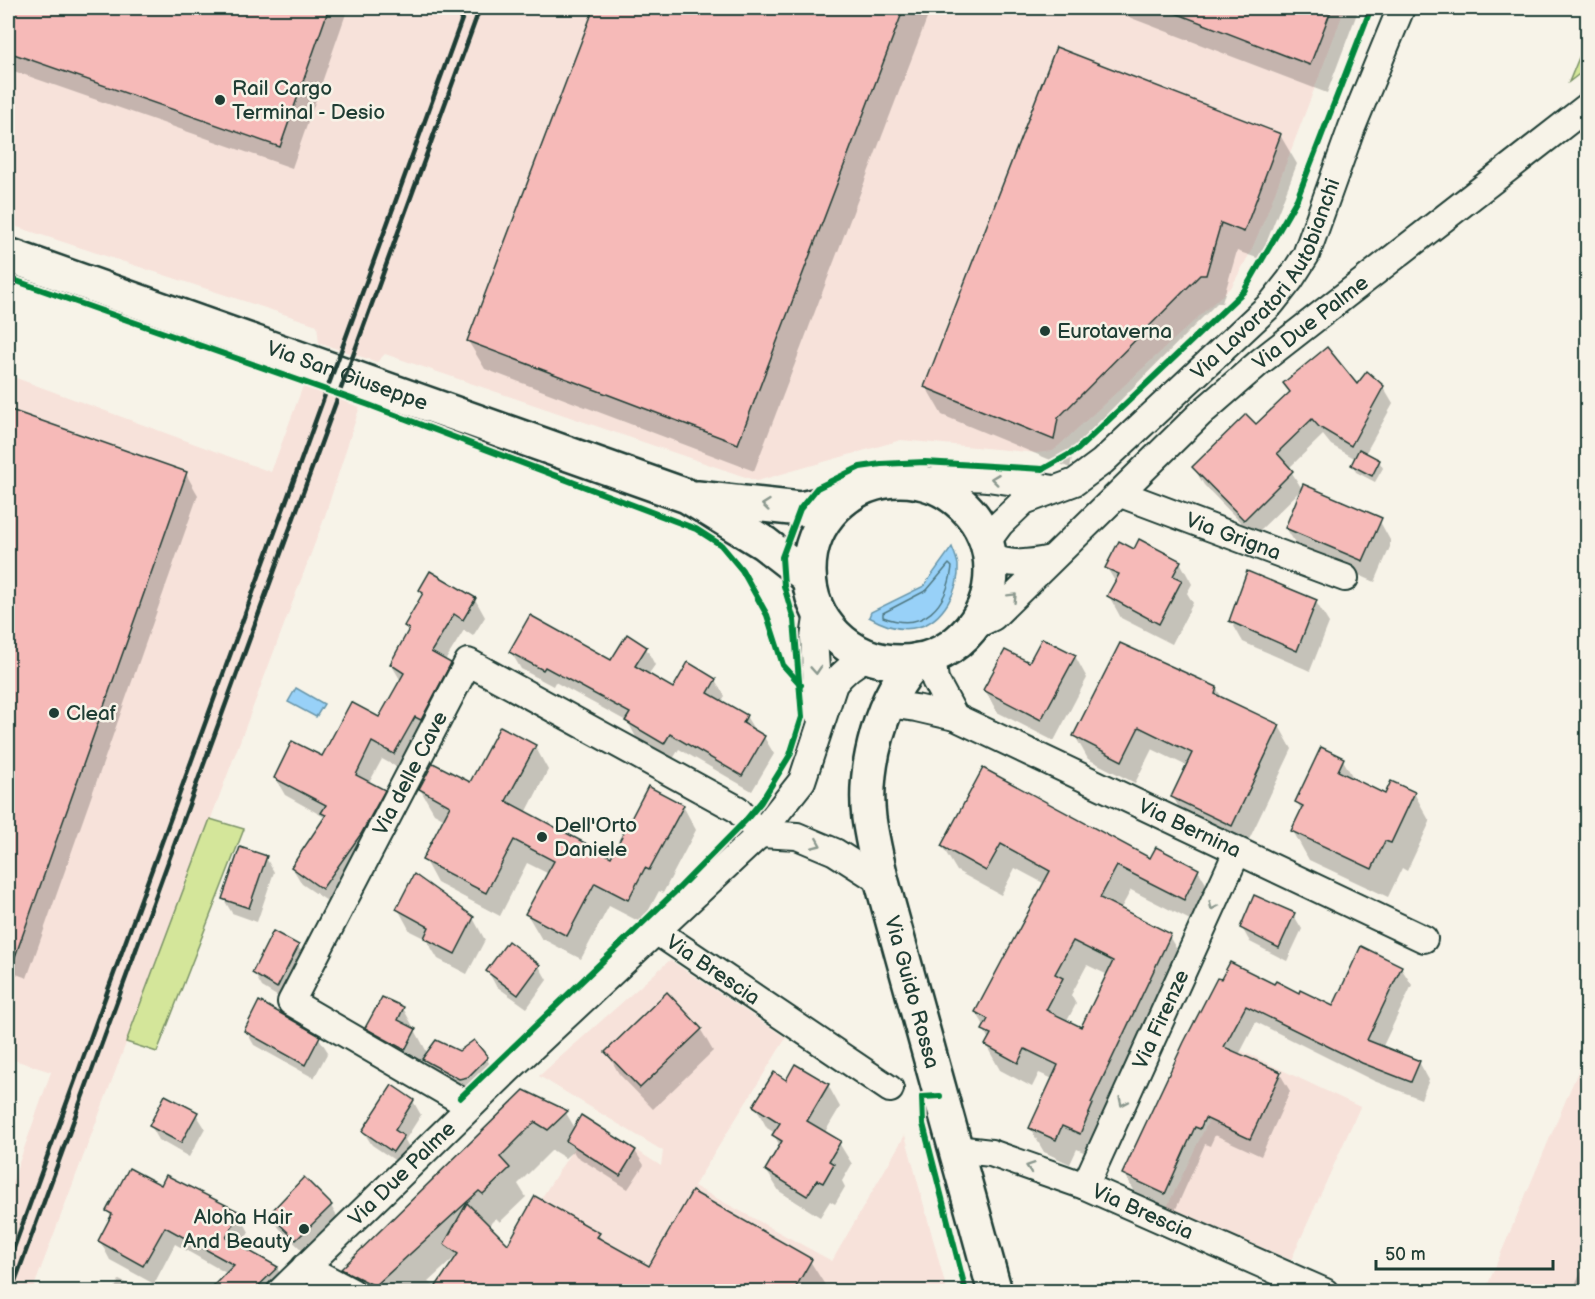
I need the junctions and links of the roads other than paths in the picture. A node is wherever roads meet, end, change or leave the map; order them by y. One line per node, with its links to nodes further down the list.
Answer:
1 (1401, 8): 5 (street, Via Lavoratori Autobianchi)
2 (1587, 106): 6 (street, Via Due Palme)
3 (8, 255): 7 (street, Via San Giuseppe)
4 (922, 483): 5 (street, one-way to 4); 8 (street); 9 (street)
5 (1053, 489): 9 (street, Via Lavoratori Autobianchi)
6 (1121, 494): 10 (street, Via Due Palme); 12 (street, Via Grigna)
7 (687, 496): 8 (street, Via San Giuseppe, one-way to 7); 11 (street, Via San Giuseppe)
8 (844, 499): 11 (street)
9 (988, 549): 10 (street); 14 (street)
10 (1051, 559): 14 (street, Via Due Palme, one-way to 10)
11 (809, 578): 13 (street)
12 (1345, 578)
13 (818, 612): 15 (street); 19 (street, Via Due Palme, one-way to 19)
14 (970, 628): 16 (street)
15 (871, 657): 16 (street); 17 (street, Via Guido Rossa); 19 (street, Via Due Palme)
16 (925, 658): 17 (street, Via Guido Rossa); 18 (street)
17 (885, 714): 18 (street, Via Bernina); 22 (street, Via Guido Rossa)
18 (955, 717): 21 (street, Via Bernina)
19 (820, 730): 20 (street, Via Due Palme)
20 (760, 834): 22 (street, one-way to 22); 23 (street, Via Due Palme); 26 (street, Via delle Cave)
21 (1237, 852): 24 (street, Via Bernina); 28 (street, Via Firenze, one-way to 28)
22 (882, 882): 27 (street, Via Guido Rossa)
23 (656, 931): 25 (street, Via Brescia); 26 (street, Via Due Palme)
24 (1424, 939)
25 (890, 1089)
26 (471, 1106): 29 (street, Via Due Palme)
27 (956, 1149): 28 (street, Via Brescia, one-way to 27); 32 (street, Via Guido Rossa)
28 (1085, 1186): 33 (street, Via Brescia)
29 (305, 1267): 30 (street, Via Due Palme); 31 (street)
30 (280, 1292)
31 (352, 1292)
32 (995, 1292)
33 (1325, 1292)

